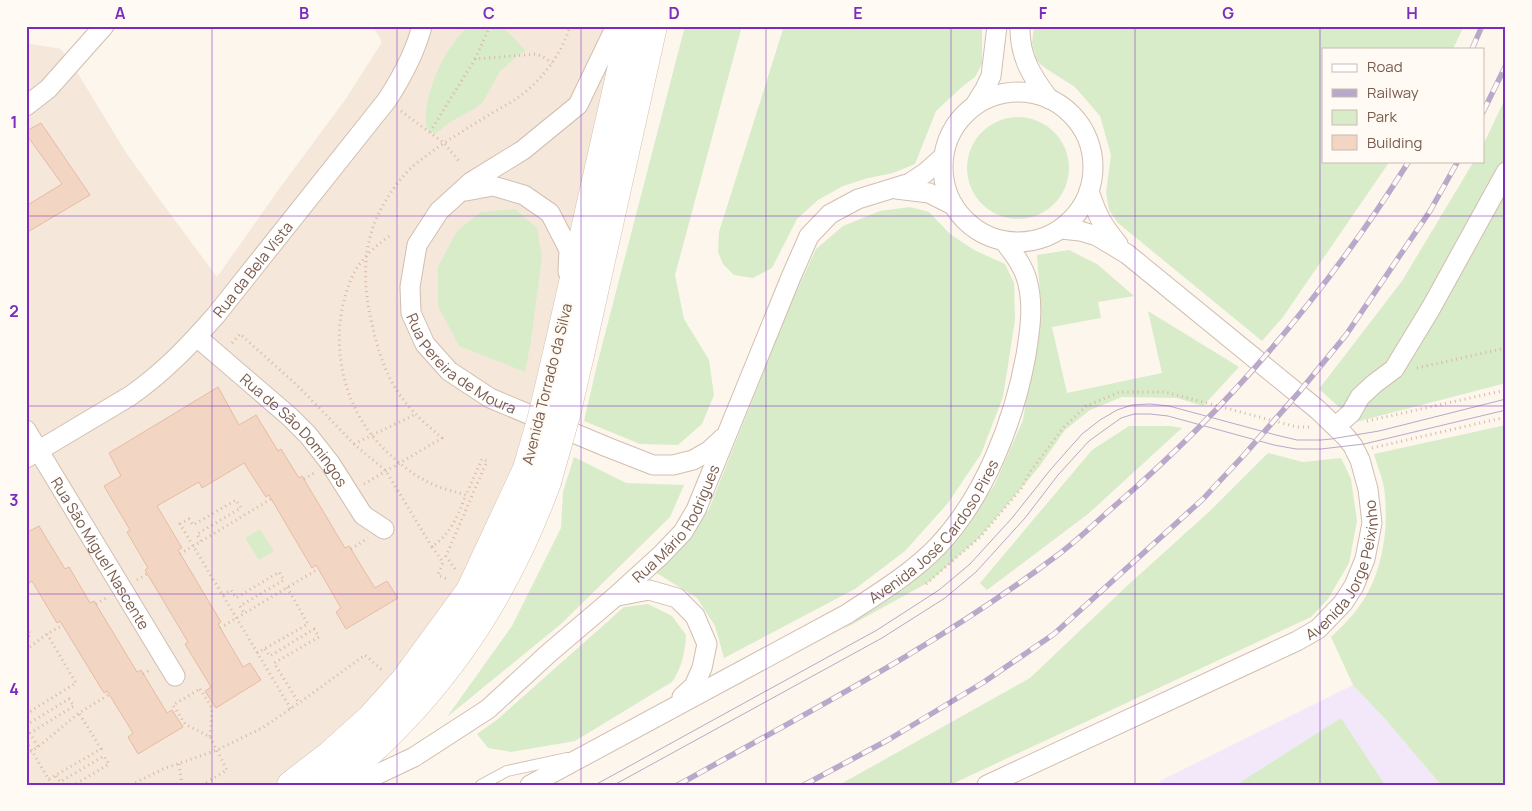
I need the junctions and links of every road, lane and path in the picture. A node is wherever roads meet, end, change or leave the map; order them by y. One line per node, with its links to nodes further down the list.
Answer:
1 (104, 26): 13 (street)
2 (422, 26): 12 (street, Rua da Bela Vista)
3 (490, 26): 9 (path)
4 (616, 26): 22 (street, Rua Pereira de Moura)
5 (630, 26): 27 (main road, Avenida Torrado da Silva)
6 (653, 26): 30 (main road, Avenida Torrado da Silva)
7 (997, 26): 14 (street)
8 (1020, 26): 11 (street)
9 (476, 59): 10 (path); 15 (path)
10 (552, 63)
11 (1049, 99): 14 (street); 20 (street)
12 (387, 100): 15 (path); 28 (street, Rua da Bela Vista)
13 (26, 106)
14 (974, 106): 16 (street)
15 (430, 132): 17 (path)
16 (943, 157): 19 (street, Rua Mário Rodrigues); 21 (street)
17 (459, 161)
18 (1506, 172): 32 (street)
19 (895, 189): 21 (street, Rua Mário Rodrigues); 39 (street, Rua Mário Rodrigues)
20 (1089, 192): 23 (street); 26 (street)
21 (953, 205): 25 (street)
22 (439, 211): 27 (street, Rua Pereira de Moura); 39 (street, Rua Pereira de Moura)
23 (1061, 228): 25 (street); 26 (street)
24 (392, 234): 38 (path)
25 (1004, 241): 73 (street, Avenida José Cardoso Pires)
26 (1127, 254): 36 (street, Avenida Jorge Peixinho)
27 (567, 305): 30 (main road, Avenida Torrado da Silva)
28 (197, 337): 31 (street, Rua de São Domingos); 42 (street, Rua da Bela Vista)
29 (1506, 348): 32 (path)
30 (569, 352): 44 (main road, Avenida Torrado da Silva, bridge)
31 (219, 357): 40 (path); 47 (street, Rua de São Domingos)
32 (1394, 369): 36 (street)
33 (1506, 390): 36 (path)
34 (416, 414): 38 (path)
35 (1506, 417): 41 (path)
36 (1336, 426): 43 (path); 97 (street, Avenida Jorge Peixinho)
37 (26, 430): 42 (street, Rua São Miguel Nascente)
38 (372, 435): 40 (path); 45 (path)
39 (726, 435): 57 (street, Rua Mário Rodrigues)
40 (354, 444): 50 (path)
41 (1367, 449)
42 (32, 455): 69 (street, Rua São Miguel Nascente)
43 (1030, 472)
44 (537, 475): 92 (main road, Avenida Torrado da Silva); 93 (main road, Avenida Torrado da Silva)
45 (466, 495): 50 (path); 53 (path)
46 (271, 499): 48 (path)
47 (384, 529)
48 (201, 541): 49 (path); 49 (path)
49 (194, 546): 51 (path); 56 (path)
50 (432, 547): 54 (path)
51 (180, 554)
52 (318, 569): 55 (path)
53 (455, 569)
54 (449, 580)
55 (287, 587): 58 (path); 65 (path)
56 (223, 595): 58 (path); 59 (path)
57 (616, 596): 73 (street, Avenida José Cardoso Pires); 94 (street, Rua Mário Rodrigues)
58 (244, 613): 59 (path)
59 (236, 618): 62 (path); 67 (path)
60 (62, 625): 63 (path)
61 (26, 628): 64 (path)
62 (220, 628)
63 (46, 634): 66 (path); 75 (path)
64 (26, 637)
65 (265, 649): 67 (path); 71 (path)
66 (26, 650)
67 (258, 653): 72 (path)
68 (382, 670): 71 (path)
69 (175, 676)
70 (110, 694): 74 (path)
71 (299, 703): 72 (path)
72 (291, 709): 80 (path)
73 (668, 710): 83 (street, Avenida José Cardoso Pires)
74 (79, 713): 79 (path); 85 (path)
75 (26, 714)
76 (26, 725): 79 (path)
77 (210, 737): 77 (path); 80 (path)
78 (26, 740): 81 (path)
79 (38, 747): 81 (path)
80 (217, 750): 84 (path); 91 (path)
81 (32, 751): 82 (path); 86 (path)
82 (26, 754)
83 (586, 754): 95 (lane); 96 (street, Avenida José Cardoso Pires)
84 (179, 764): 89 (path); 90 (path)
85 (56, 776): 86 (path); 88 (path)
86 (49, 779): 87 (path)
87 (52, 785)
88 (74, 785)
89 (131, 785)
90 (182, 785)
91 (202, 785)
92 (291, 785)
93 (331, 785)
94 (355, 785)
95 (481, 785)
96 (530, 785)
97 (987, 785)

